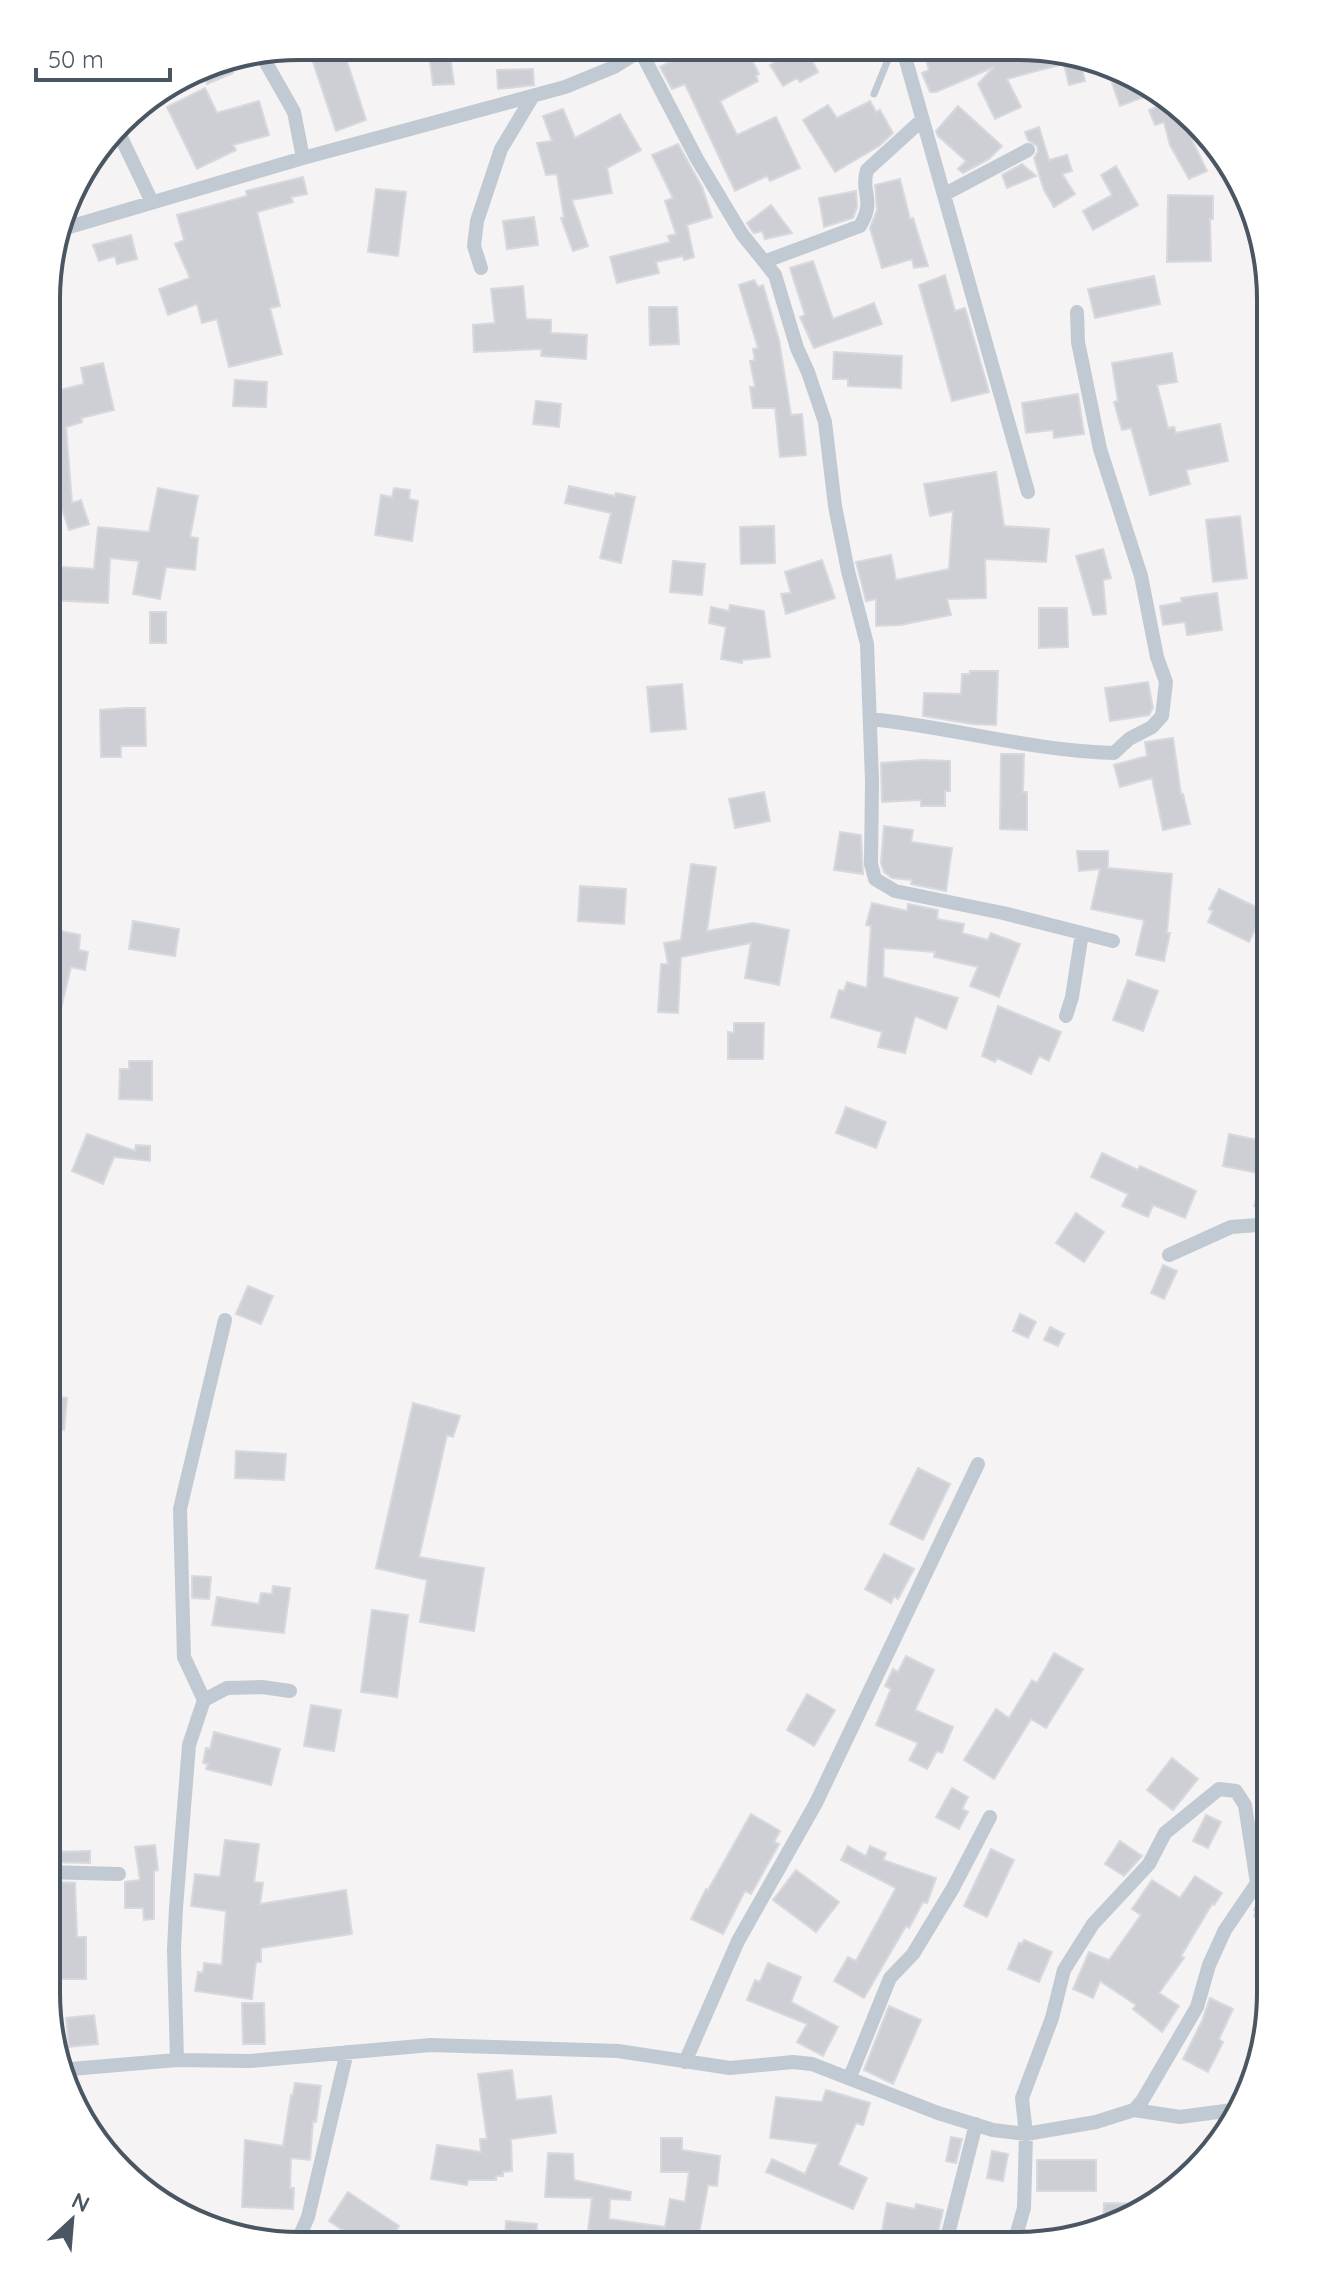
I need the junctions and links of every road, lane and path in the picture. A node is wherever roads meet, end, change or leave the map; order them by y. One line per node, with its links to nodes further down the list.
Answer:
1 (625, 60): 7 (street)
2 (648, 60): 15 (street)
3 (888, 60): 6 (lane)
4 (906, 60): 8 (street)
5 (266, 62): 11 (street)
6 (874, 94)
7 (533, 96): 11 (street); 16 (street)
8 (922, 120): 12 (street); 15 (street)
9 (122, 139): 13 (street)
10 (1028, 150): 12 (street)
11 (303, 158): 13 (street)
12 (945, 194): 18 (street)
13 (152, 202): 14 (street)
14 (72, 226)
15 (766, 261): 19 (street)
16 (481, 268)
17 (1077, 312): 19 (street)
18 (1028, 492)
19 (870, 719): 20 (street)
20 (1082, 933): 21 (street); 22 (street)
21 (1113, 941)
22 (1066, 1016)
23 (1256, 1225): 24 (street)
24 (1169, 1255)
25 (225, 1320): 28 (street)
26 (978, 1464): 36 (street)
27 (290, 1691): 28 (street)
28 (204, 1700): 35 (street)
29 (990, 1817): 38 (street)
30 (60, 1872): 31 (street)
31 (119, 1874)
32 (1256, 1877): 42 (street)
33 (1256, 1884): 39 (street)
34 (347, 2052): 35 (street); 36 (street); 43 (street)
35 (177, 2060): 37 (street)
36 (685, 2062): 38 (street)
37 (73, 2069)
38 (850, 2077): 41 (street)
39 (1134, 2110): 40 (street); 42 (street)
40 (1226, 2111)
41 (976, 2124): 42 (street); 44 (street)
42 (1026, 2134): 45 (street)
43 (301, 2232)
44 (949, 2232)
45 (1017, 2232)

